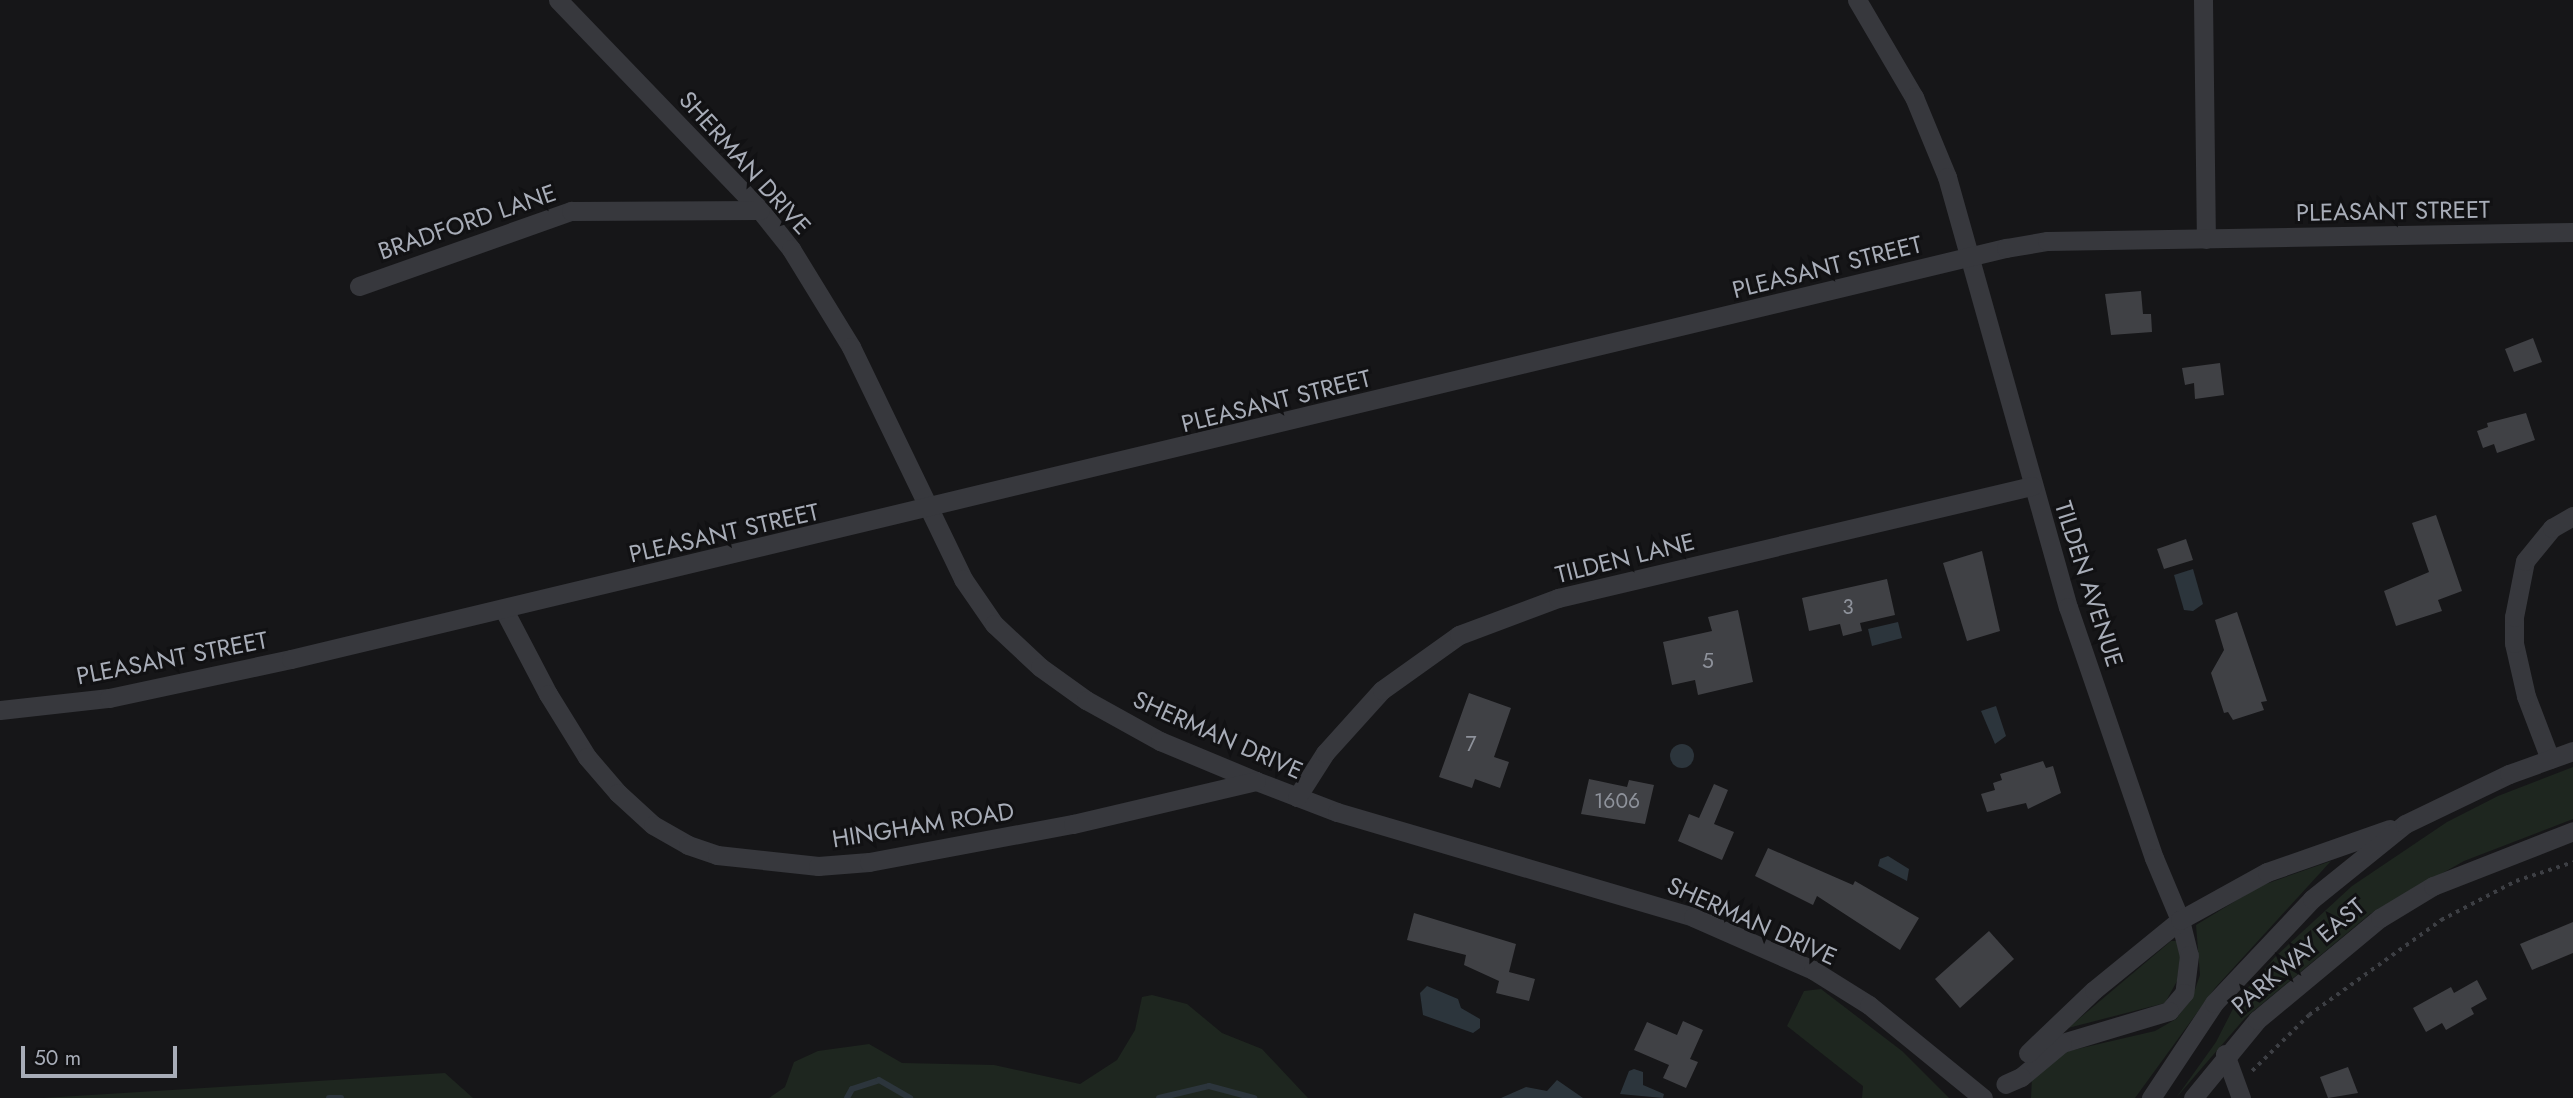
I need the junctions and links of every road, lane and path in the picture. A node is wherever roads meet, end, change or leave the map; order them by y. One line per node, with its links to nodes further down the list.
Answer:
1 (558, 0): 4 (street, SHERMAN DRIVE)
2 (1857, 0): 7 (street, TILDEN AVENUE)
3 (2203, 0): 6 (street)
4 (760, 210): 8 (street, BRADFORD LANE); 10 (street, SHERMAN DRIVE)
5 (2573, 232): 6 (street, PLEASANT STREET)
6 (2206, 239): 7 (street, PLEASANT STREET)
7 (1970, 258): 9 (street, TILDEN AVENUE); 10 (street, PLEASANT STREET)
8 (359, 286)
9 (2032, 486): 17 (street, TILDEN LANE); 21 (street, TILDEN AVENUE)
10 (928, 510): 12 (street, PLEASANT STREET); 16 (street, SHERMAN DRIVE)
11 (2573, 516): 15 (street)
12 (505, 610): 13 (street, PLEASANT STREET); 16 (street, HINGHAM ROAD)
13 (0, 710)
14 (2573, 751): 15 (street, PARKWAY EAST)
15 (2550, 759): 18 (street, PARKWAY EAST)
16 (1256, 781): 17 (street, SHERMAN DRIVE)
17 (1297, 797): 25 (street, SHERMAN DRIVE)
18 (2405, 824): 21 (street, PARKWAY EAST); 27 (street, PARKWAY EAST)
19 (2573, 831): 22 (street, PARKWAY EAST)
20 (2573, 862): 23 (path)
21 (2180, 920): 24 (street, PARKWAY EAST); 24 (street, TILDEN AVENUE)
22 (2225, 1054): 28 (street, PARKWAY EAST); 29 (street)
23 (2245, 1078)
24 (2005, 1084): 26 (street)
25 (1983, 1098)
26 (1989, 1098)
27 (2151, 1098)
28 (2193, 1098)
29 (2241, 1098)

